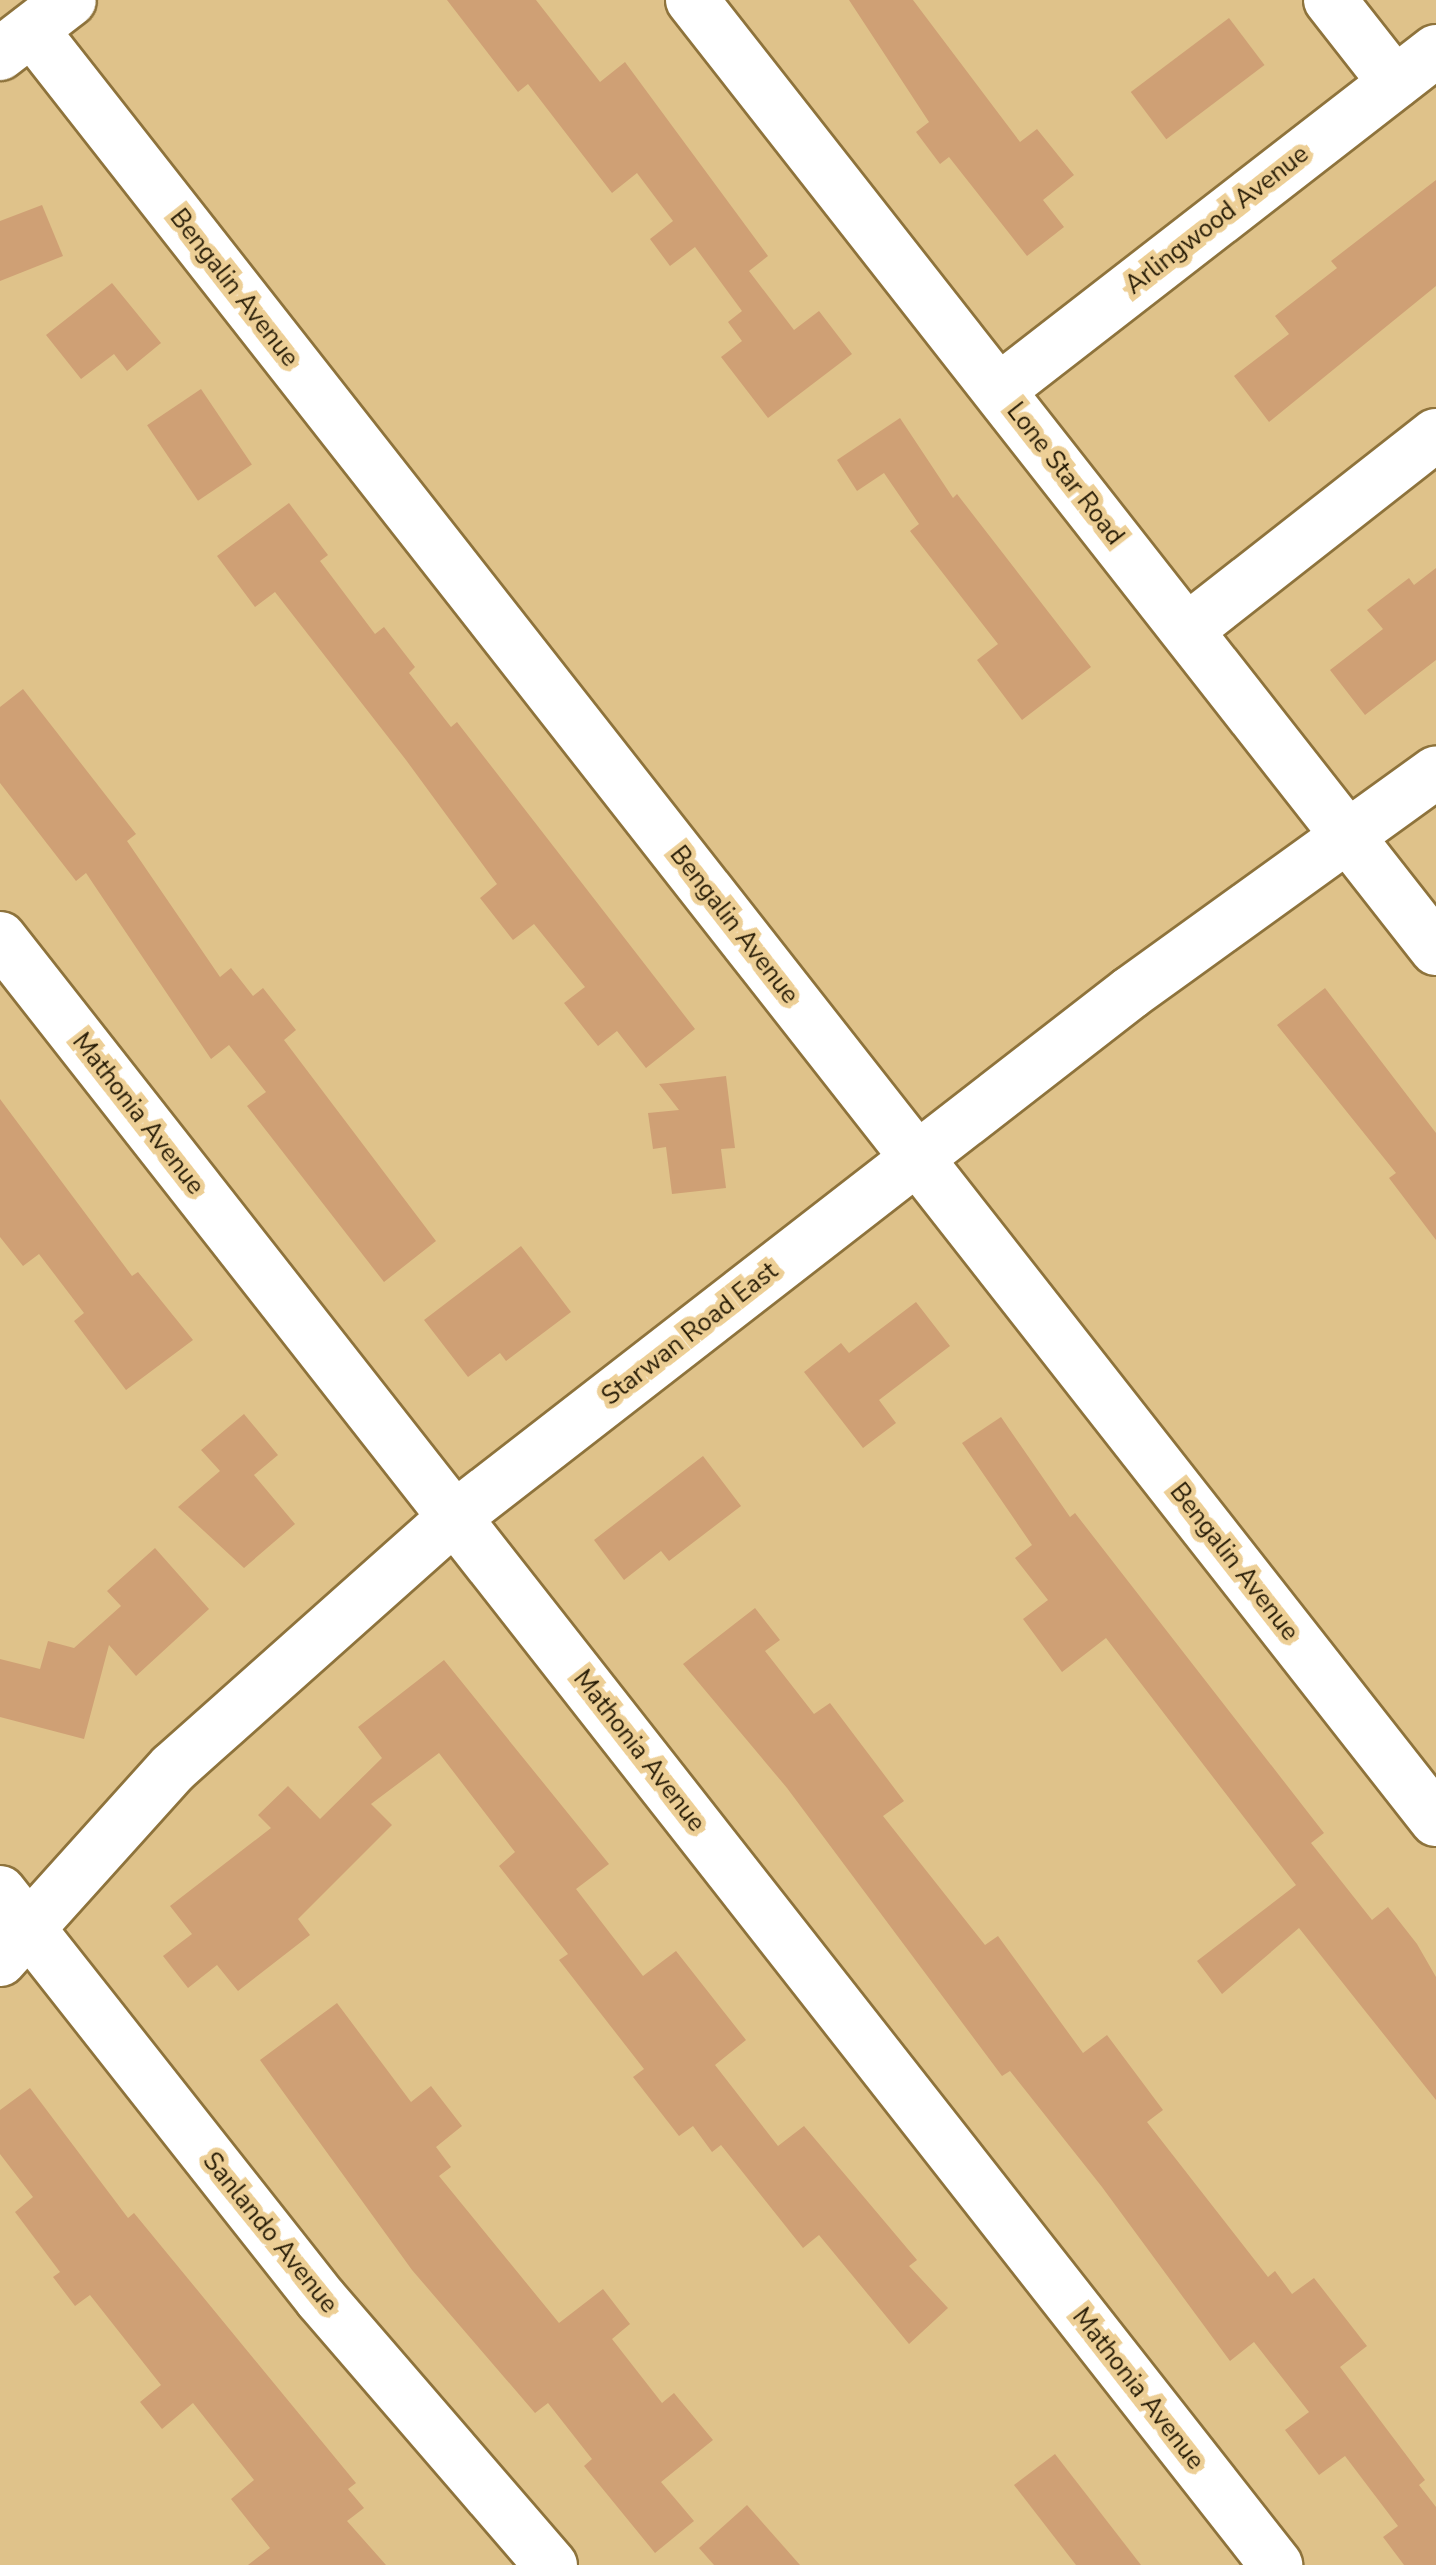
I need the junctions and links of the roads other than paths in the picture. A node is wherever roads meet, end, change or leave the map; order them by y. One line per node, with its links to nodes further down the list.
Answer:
1 (692, 0): 6 (street, Lone Star Road)
2 (1330, 0): 5 (street)
3 (34, 28): 13 (street, Bengalin Avenue)
4 (1436, 50): 5 (street, Arlingwood Avenue)
5 (1395, 82): 6 (street, Arlingwood Avenue)
6 (999, 390): 8 (street, Lone Star Road)
7 (1436, 434): 8 (street)
8 (1187, 630): 10 (street, Lone Star Road)
9 (1436, 772): 10 (street, Starwan Road East)
10 (1349, 838): 12 (street, Lone Star Road); 13 (street, Starwan Road East)
11 (0, 938): 14 (street, Mathonia Avenue)
12 (1436, 949)
13 (917, 1158): 14 (street, Starwan Road East); 15 (street, Bengalin Avenue)
14 (456, 1517): 16 (street, Starwan Road East); 18 (street, Mathonia Avenue)
15 (1436, 1820)
16 (9, 1927): 17 (street, Sanlando Avenue)
17 (551, 2565)
18 (1276, 2565)

